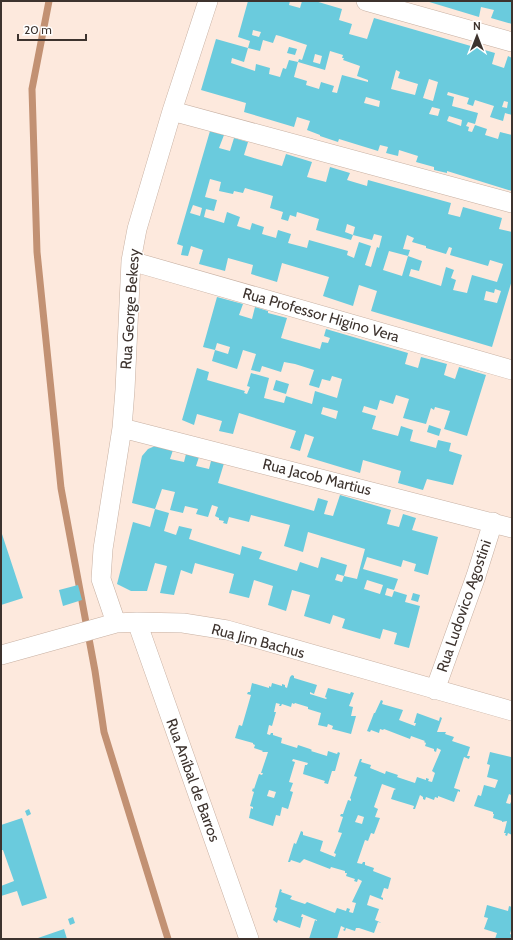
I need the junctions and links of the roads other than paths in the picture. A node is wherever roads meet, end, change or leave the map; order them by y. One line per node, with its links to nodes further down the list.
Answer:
1 (208, 1): 4 (street, Rua George Bekesy)
2 (366, 1): 3 (street)
3 (512, 42)
4 (172, 111): 5 (street); 6 (street, Rua George Bekesy)
5 (512, 203)
6 (131, 261): 7 (street, Rua Professor Higino Vera); 8 (street, Rua George Bekesy)
7 (512, 370)
8 (122, 428): 9 (street, Rua Jacob Martius); 12 (street, Rua George Bekesy)
9 (493, 522): 10 (street, Rua Jacob Martius); 14 (street, Rua Ludovico Agostini)
10 (512, 528)
11 (137, 622): 12 (street, Rua Jim Bachus); 14 (street, Rua Jim Bachus); 16 (street, Rua Aníbal de Barros)
12 (116, 623): 13 (street, Rua Jim Bachus)
13 (1, 654)
14 (435, 690): 15 (street, Rua Jim Bachus)
15 (512, 711)
16 (249, 939)

